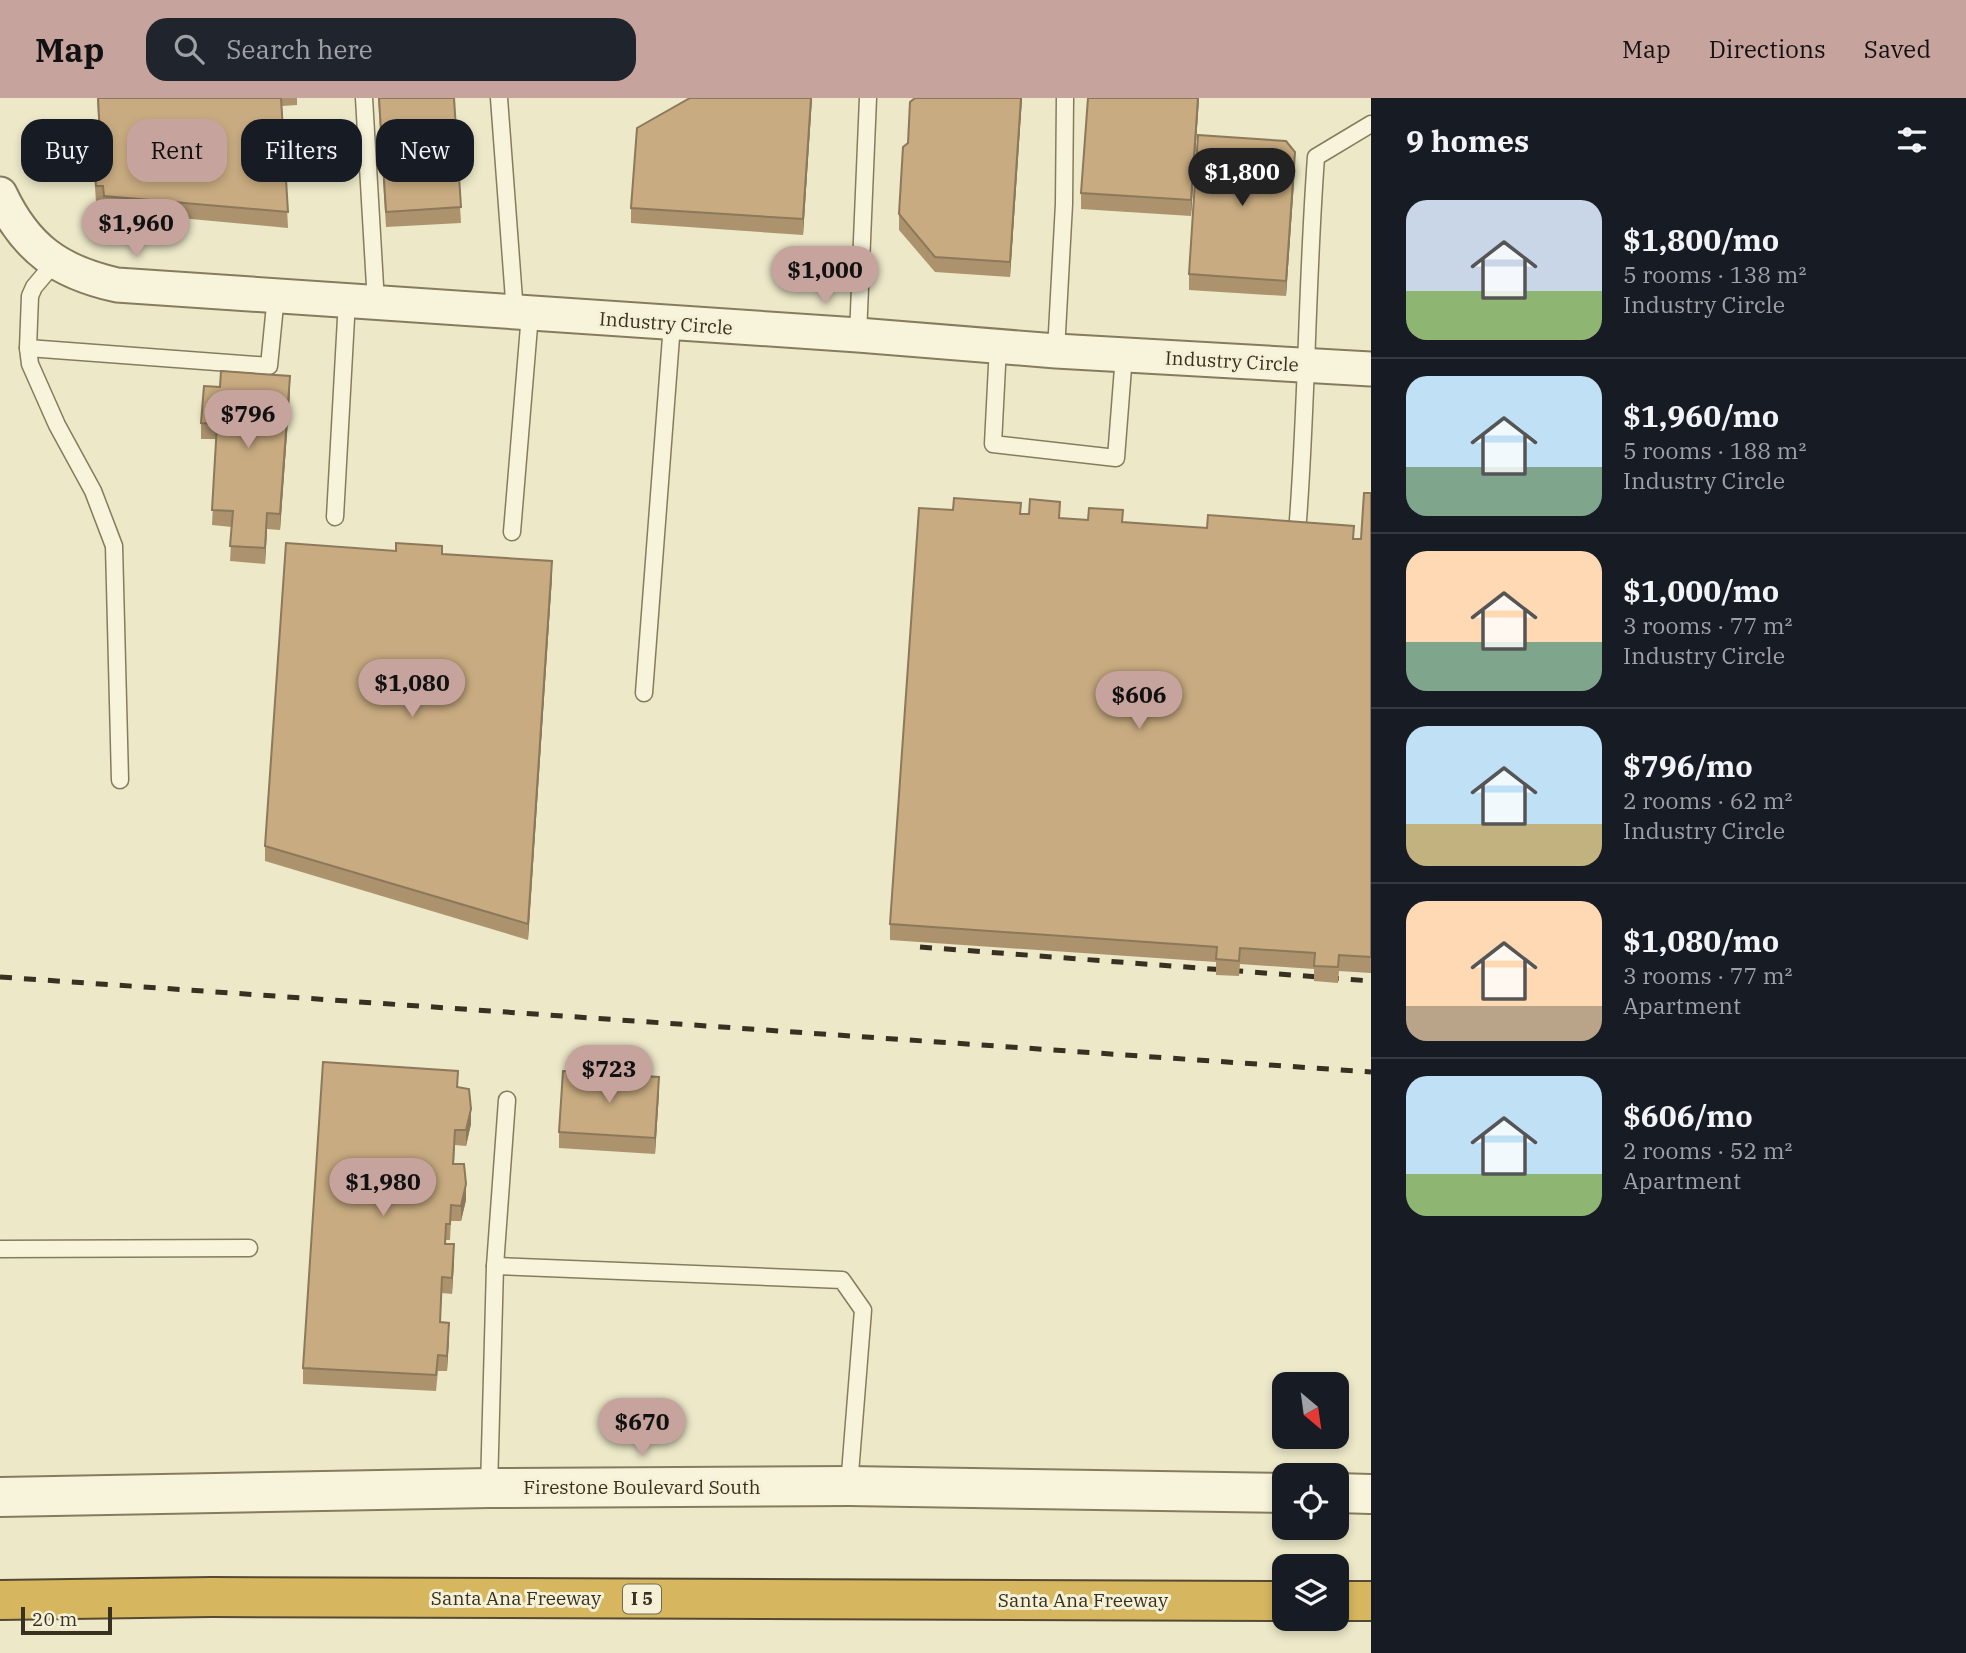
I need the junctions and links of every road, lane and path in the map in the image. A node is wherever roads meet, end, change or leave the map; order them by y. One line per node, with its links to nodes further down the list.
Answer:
1 (364, 98): 9 (lane)
2 (499, 98): 10 (lane)
3 (868, 98): 12 (lane)
4 (1065, 98): 15 (lane)
5 (1371, 124): 17 (lane)
6 (0, 195): 7 (street, Industry Circle)
7 (55, 262): 8 (street, Industry Circle); 14 (lane)
8 (276, 295): 9 (street, Industry Circle); 14 (lane)
9 (361, 301): 10 (street, Industry Circle); 19 (lane)
10 (523, 313): 11 (street, Industry Circle); 21 (lane)
11 (672, 324): 12 (street, Industry Circle); 22 (lane)
12 (858, 335): 13 (street, Industry Circle)
13 (998, 346): 15 (street, Industry Circle); 16 (lane)
14 (28, 348): 23 (lane)
15 (1056, 351): 16 (street, Industry Circle)
16 (1124, 355): 17 (street, Industry Circle)
17 (1306, 366): 18 (street, Industry Circle); 20 (lane)
18 (1371, 369)
19 (335, 517)
20 (1298, 520)
21 (512, 531)
22 (644, 693)
23 (120, 780)
24 (508, 1100): 27 (lane)
25 (250, 1248): 26 (lane)
26 (0, 1250)
27 (495, 1266): 28 (lane); 29 (lane)
28 (849, 1486): 29 (street, Firestone Boulevard South); 30 (street, Firestone Boulevard South)
29 (489, 1488): 33 (street, Firestone Boulevard South)
30 (1272, 1493)
31 (1349, 1493): 32 (street)
32 (1371, 1494)
33 (0, 1497)
34 (0, 1600): 35 (highway, Santa Ana Freeway / I 5)
35 (1272, 1601)
36 (1349, 1601): 37 (highway)
37 (1371, 1601)

